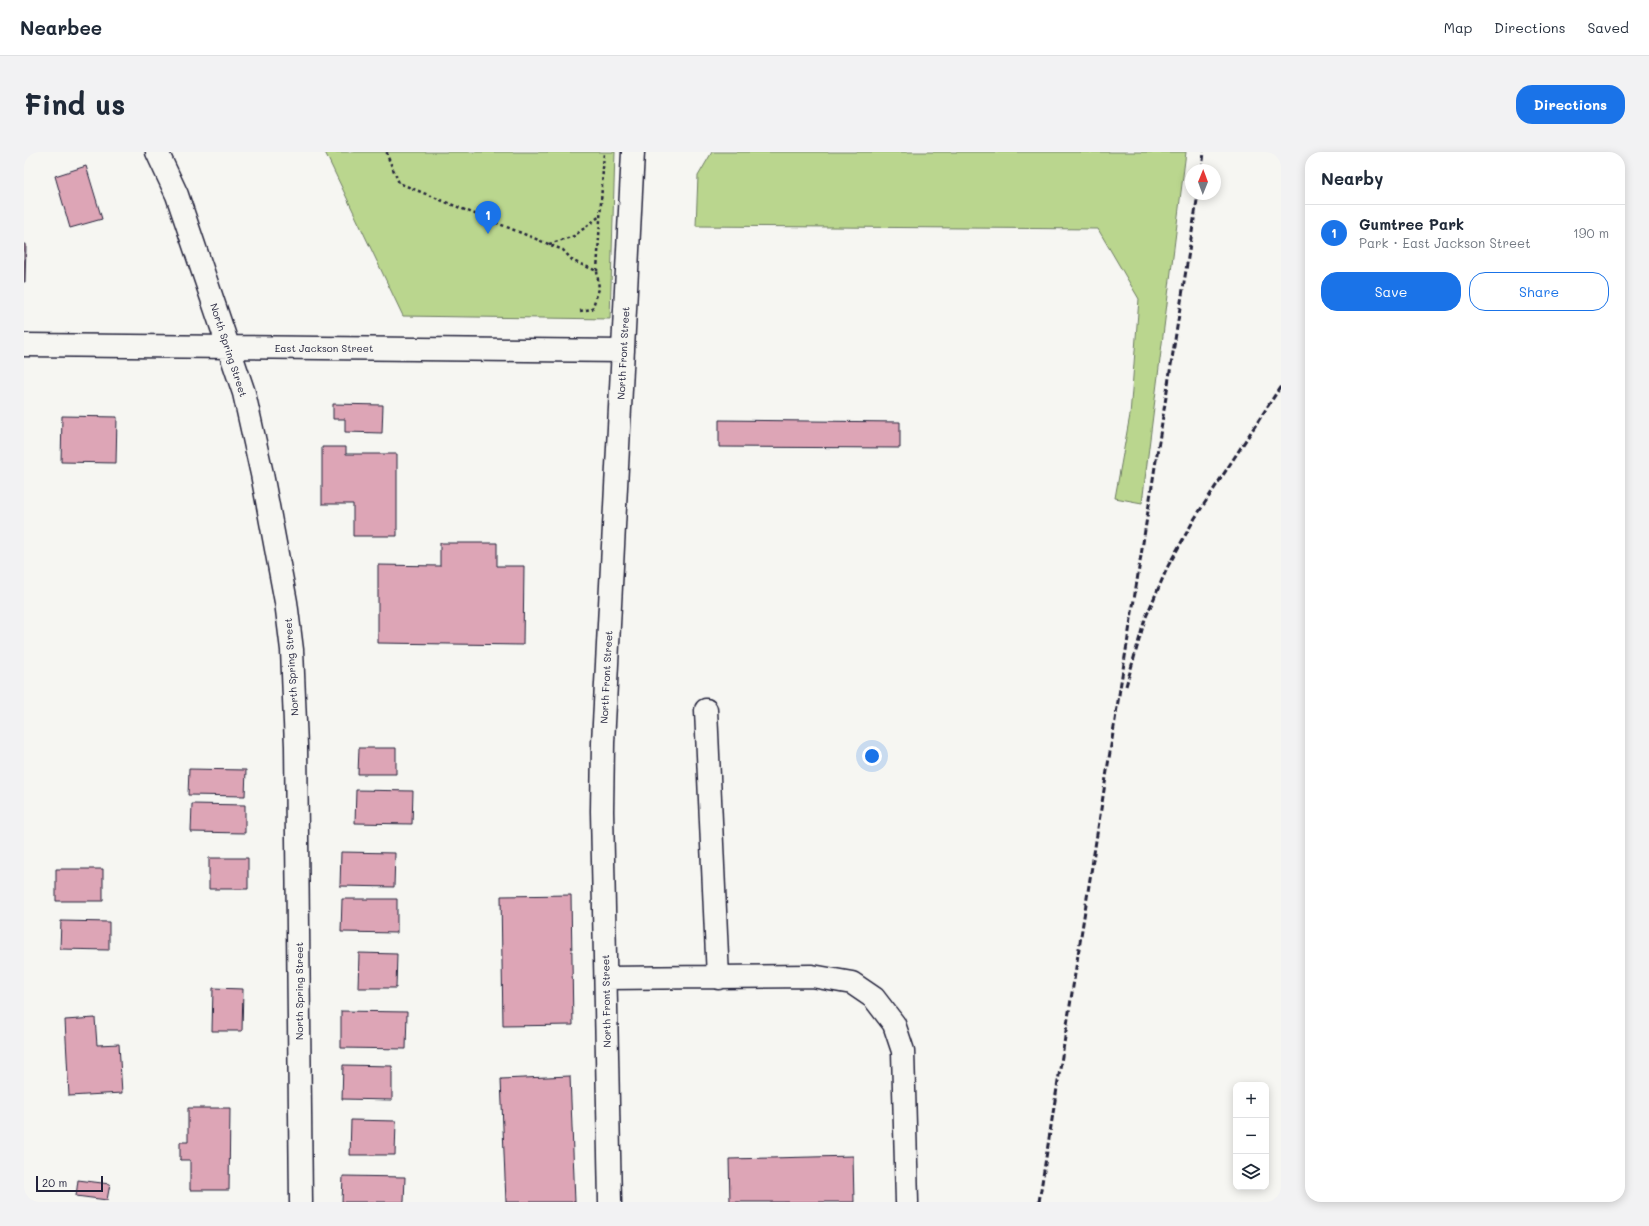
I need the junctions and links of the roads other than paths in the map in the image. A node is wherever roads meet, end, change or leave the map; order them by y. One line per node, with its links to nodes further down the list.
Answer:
1 (157, 152): 4 (street, North Spring Street)
2 (633, 152): 5 (street, North Front Street)
3 (24, 346): 4 (street, East Jackson Street)
4 (229, 347): 5 (street, East Jackson Street); 9 (street, North Spring Street)
5 (623, 351): 7 (street, North Front Street)
6 (706, 710): 8 (street)
7 (606, 978): 8 (street); 10 (street, North Front Street)
8 (718, 978): 11 (street)
9 (301, 1202)
10 (610, 1202)
11 (907, 1202)

